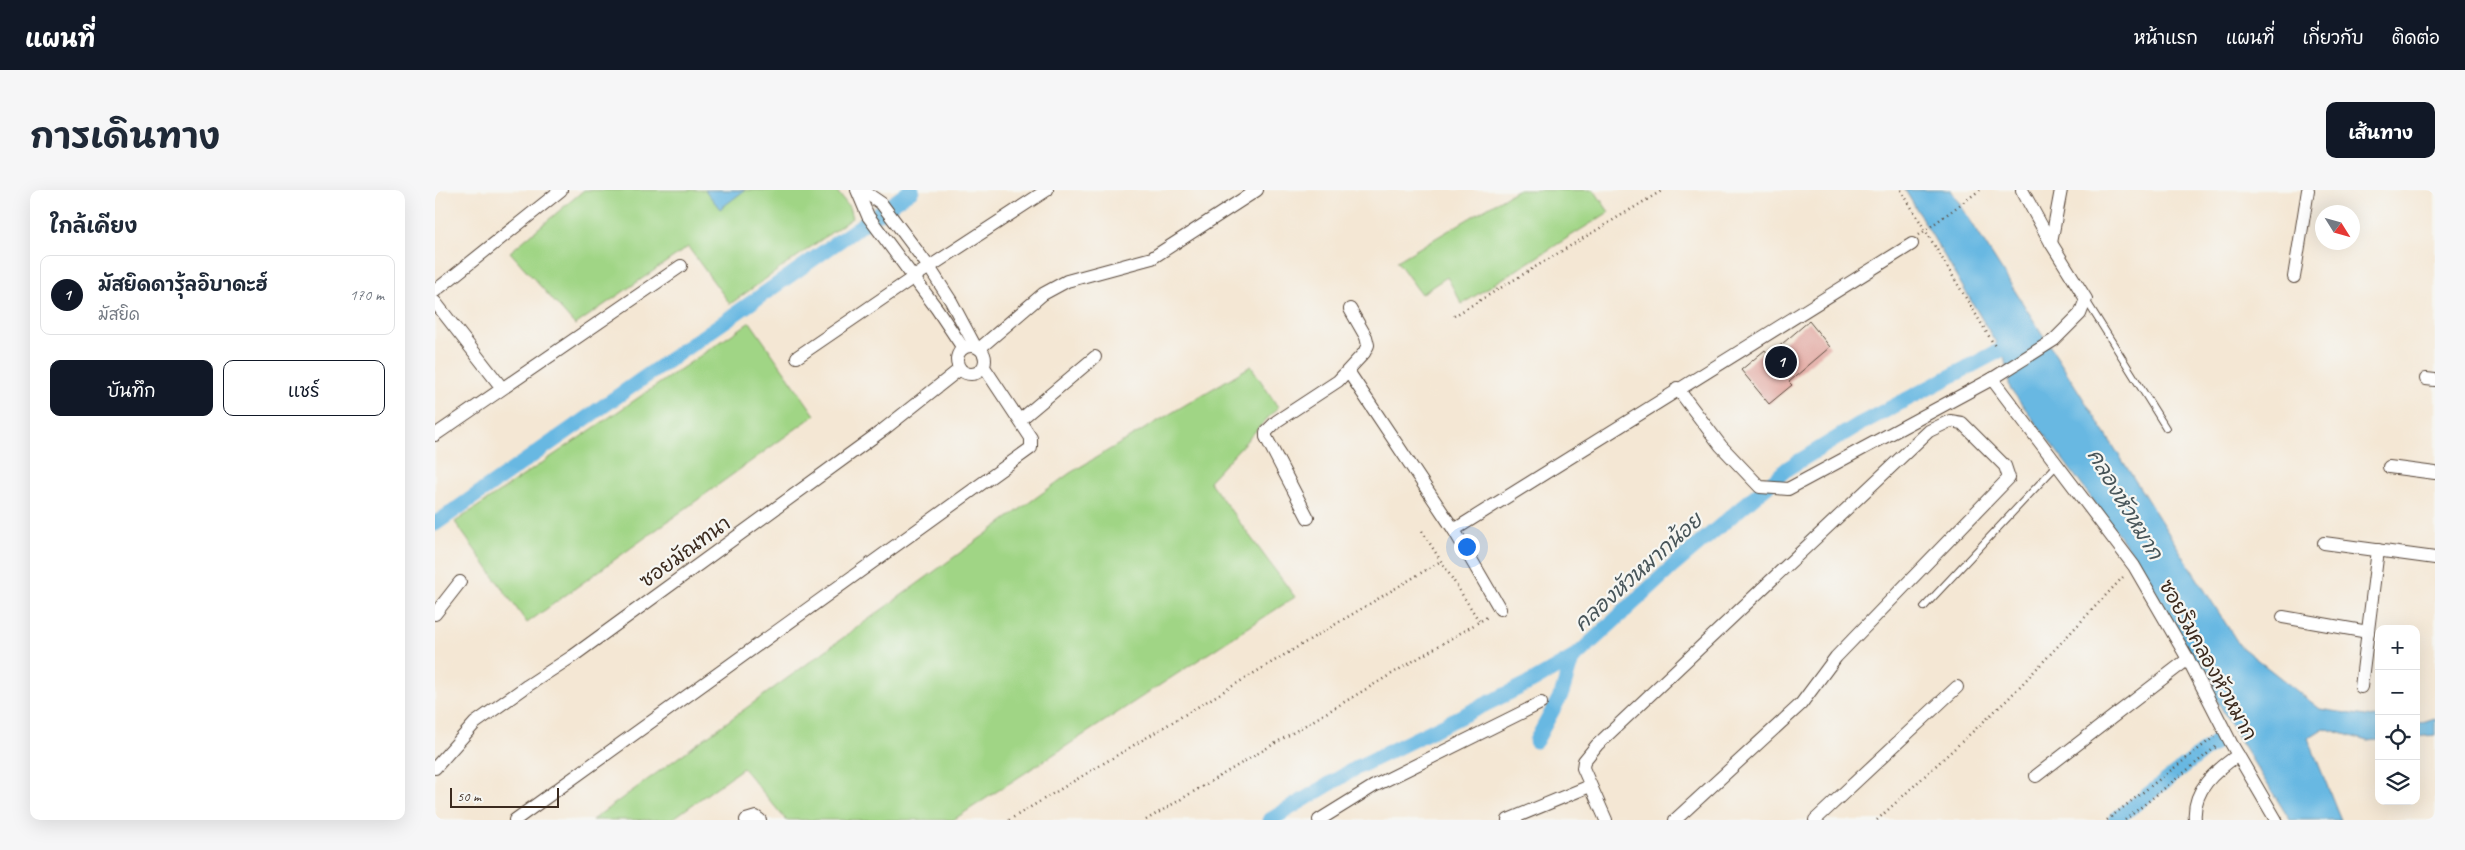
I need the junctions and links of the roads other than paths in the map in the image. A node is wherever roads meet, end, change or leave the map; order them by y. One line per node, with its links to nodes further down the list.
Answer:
1 (561, 190): 15 (street)
2 (857, 190): 13 (street)
3 (862, 190): 12 (street)
4 (1047, 190): 12 (street)
5 (1257, 190): 19 (street)
6 (2021, 190): 10 (street)
7 (2061, 190): 10 (street)
8 (2308, 190): 14 (street)
9 (1912, 244): 27 (street)
10 (2051, 244): 16 (street)
11 (681, 266): 26 (street)
12 (929, 267): 13 (street); 19 (street)
13 (914, 277): 19 (street); 20 (street)
14 (2294, 277)
15 (435, 291)
16 (2086, 299): 25 (street); 29 (lane)
17 (435, 302): 26 (street)
18 (1350, 309): 24 (street)
19 (972, 348): 22 (street); 23 (street)
20 (797, 357)
21 (1095, 357): 28 (street)
22 (984, 367): 23 (street); 28 (street)
23 (960, 369): 50 (street, ซอยมัณฑนา)
24 (1349, 371): 34 (street); 35 (street)
25 (1996, 376): 27 (street); 31 (street, ซอยริมคลองหัวหมาก)
26 (502, 388): 30 (street)
27 (1677, 388): 35 (street)
28 (1020, 420): 53 (street)
29 (2166, 428)
30 (435, 435)
31 (2057, 465): 40 (lane); 45 (street, ซอยริมคลองหัวหมาก)
32 (2389, 467): 33 (street)
33 (2435, 473)
34 (1308, 518)
35 (1454, 530): 41 (street)
36 (2324, 543): 37 (street)
37 (2378, 550): 38 (street); 44 (street)
38 (2435, 558)
39 (460, 582): 42 (street)
40 (1924, 607)
41 (1500, 609)
42 (435, 614)
43 (2283, 617): 44 (street)
44 (2368, 632): 47 (street)
45 (2188, 659): 49 (street, ซอยริมคลองหัวหมาก); 51 (street)
46 (1957, 687): 60 (street)
47 (2361, 687)
48 (1541, 702): 56 (street)
49 (2238, 755): 61 (street); 62 (street, ซอยริมคลองหัวหมาก)
50 (435, 768)
51 (2036, 776)
52 (1590, 786): 57 (street); 58 (street); 59 (street)
53 (515, 820)
54 (746, 820): 55 (street)
55 (760, 820)
56 (1319, 820)
57 (1508, 820)
58 (1606, 820)
59 (1675, 820)
60 (1815, 820)
61 (2195, 820)
62 (2276, 820)

